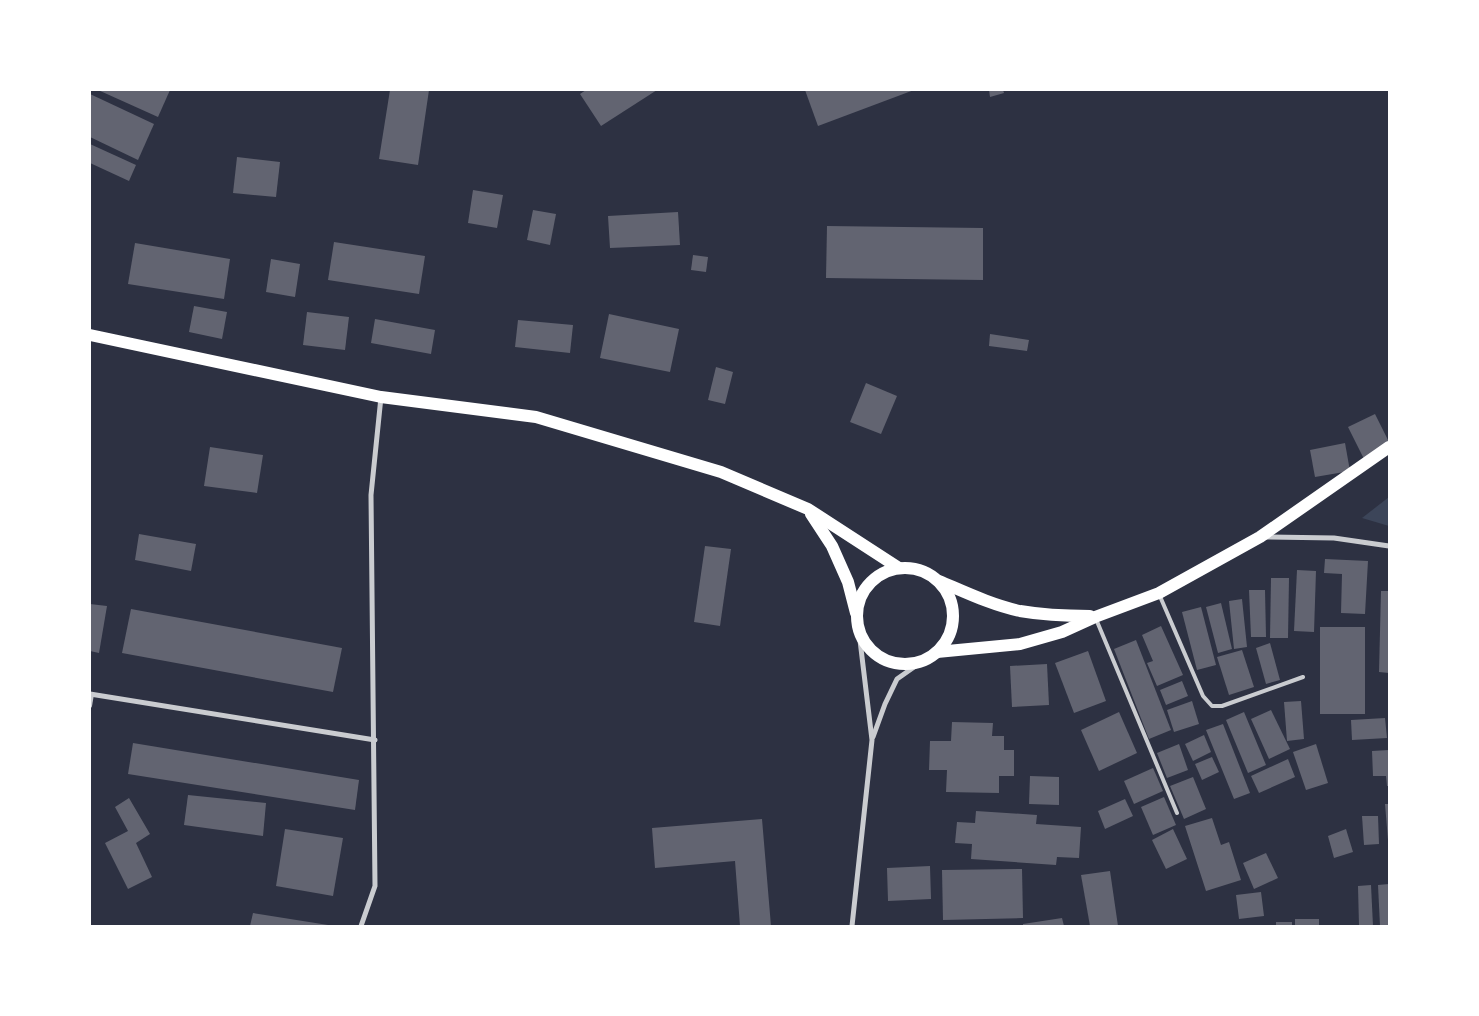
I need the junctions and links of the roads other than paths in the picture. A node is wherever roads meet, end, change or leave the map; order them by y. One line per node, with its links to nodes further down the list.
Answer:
1 (90, 335): 2 (main road)
2 (381, 397): 4 (main road); 18 (street)
3 (1389, 447): 5 (main road)
4 (808, 510): 7 (main road); 10 (main road)
5 (1260, 537): 6 (street); 9 (main road)
6 (1389, 546)
7 (899, 568): 8 (main road); 10 (main road)
8 (938, 580): 11 (main road); 13 (main road)
9 (1159, 593): 11 (main road); 15 (lane)
10 (856, 616): 12 (main road)
11 (1095, 617): 13 (main road); 20 (lane)
12 (859, 632): 14 (main road); 19 (street)
13 (938, 652): 14 (main road)
14 (924, 660): 19 (street)
15 (1303, 677)
16 (91, 694): 17 (lane); 18 (street)
17 (90, 706)
18 (375, 740): 21 (street)
19 (872, 740): 22 (street)
20 (1178, 813)
21 (361, 926)
22 (852, 926)

